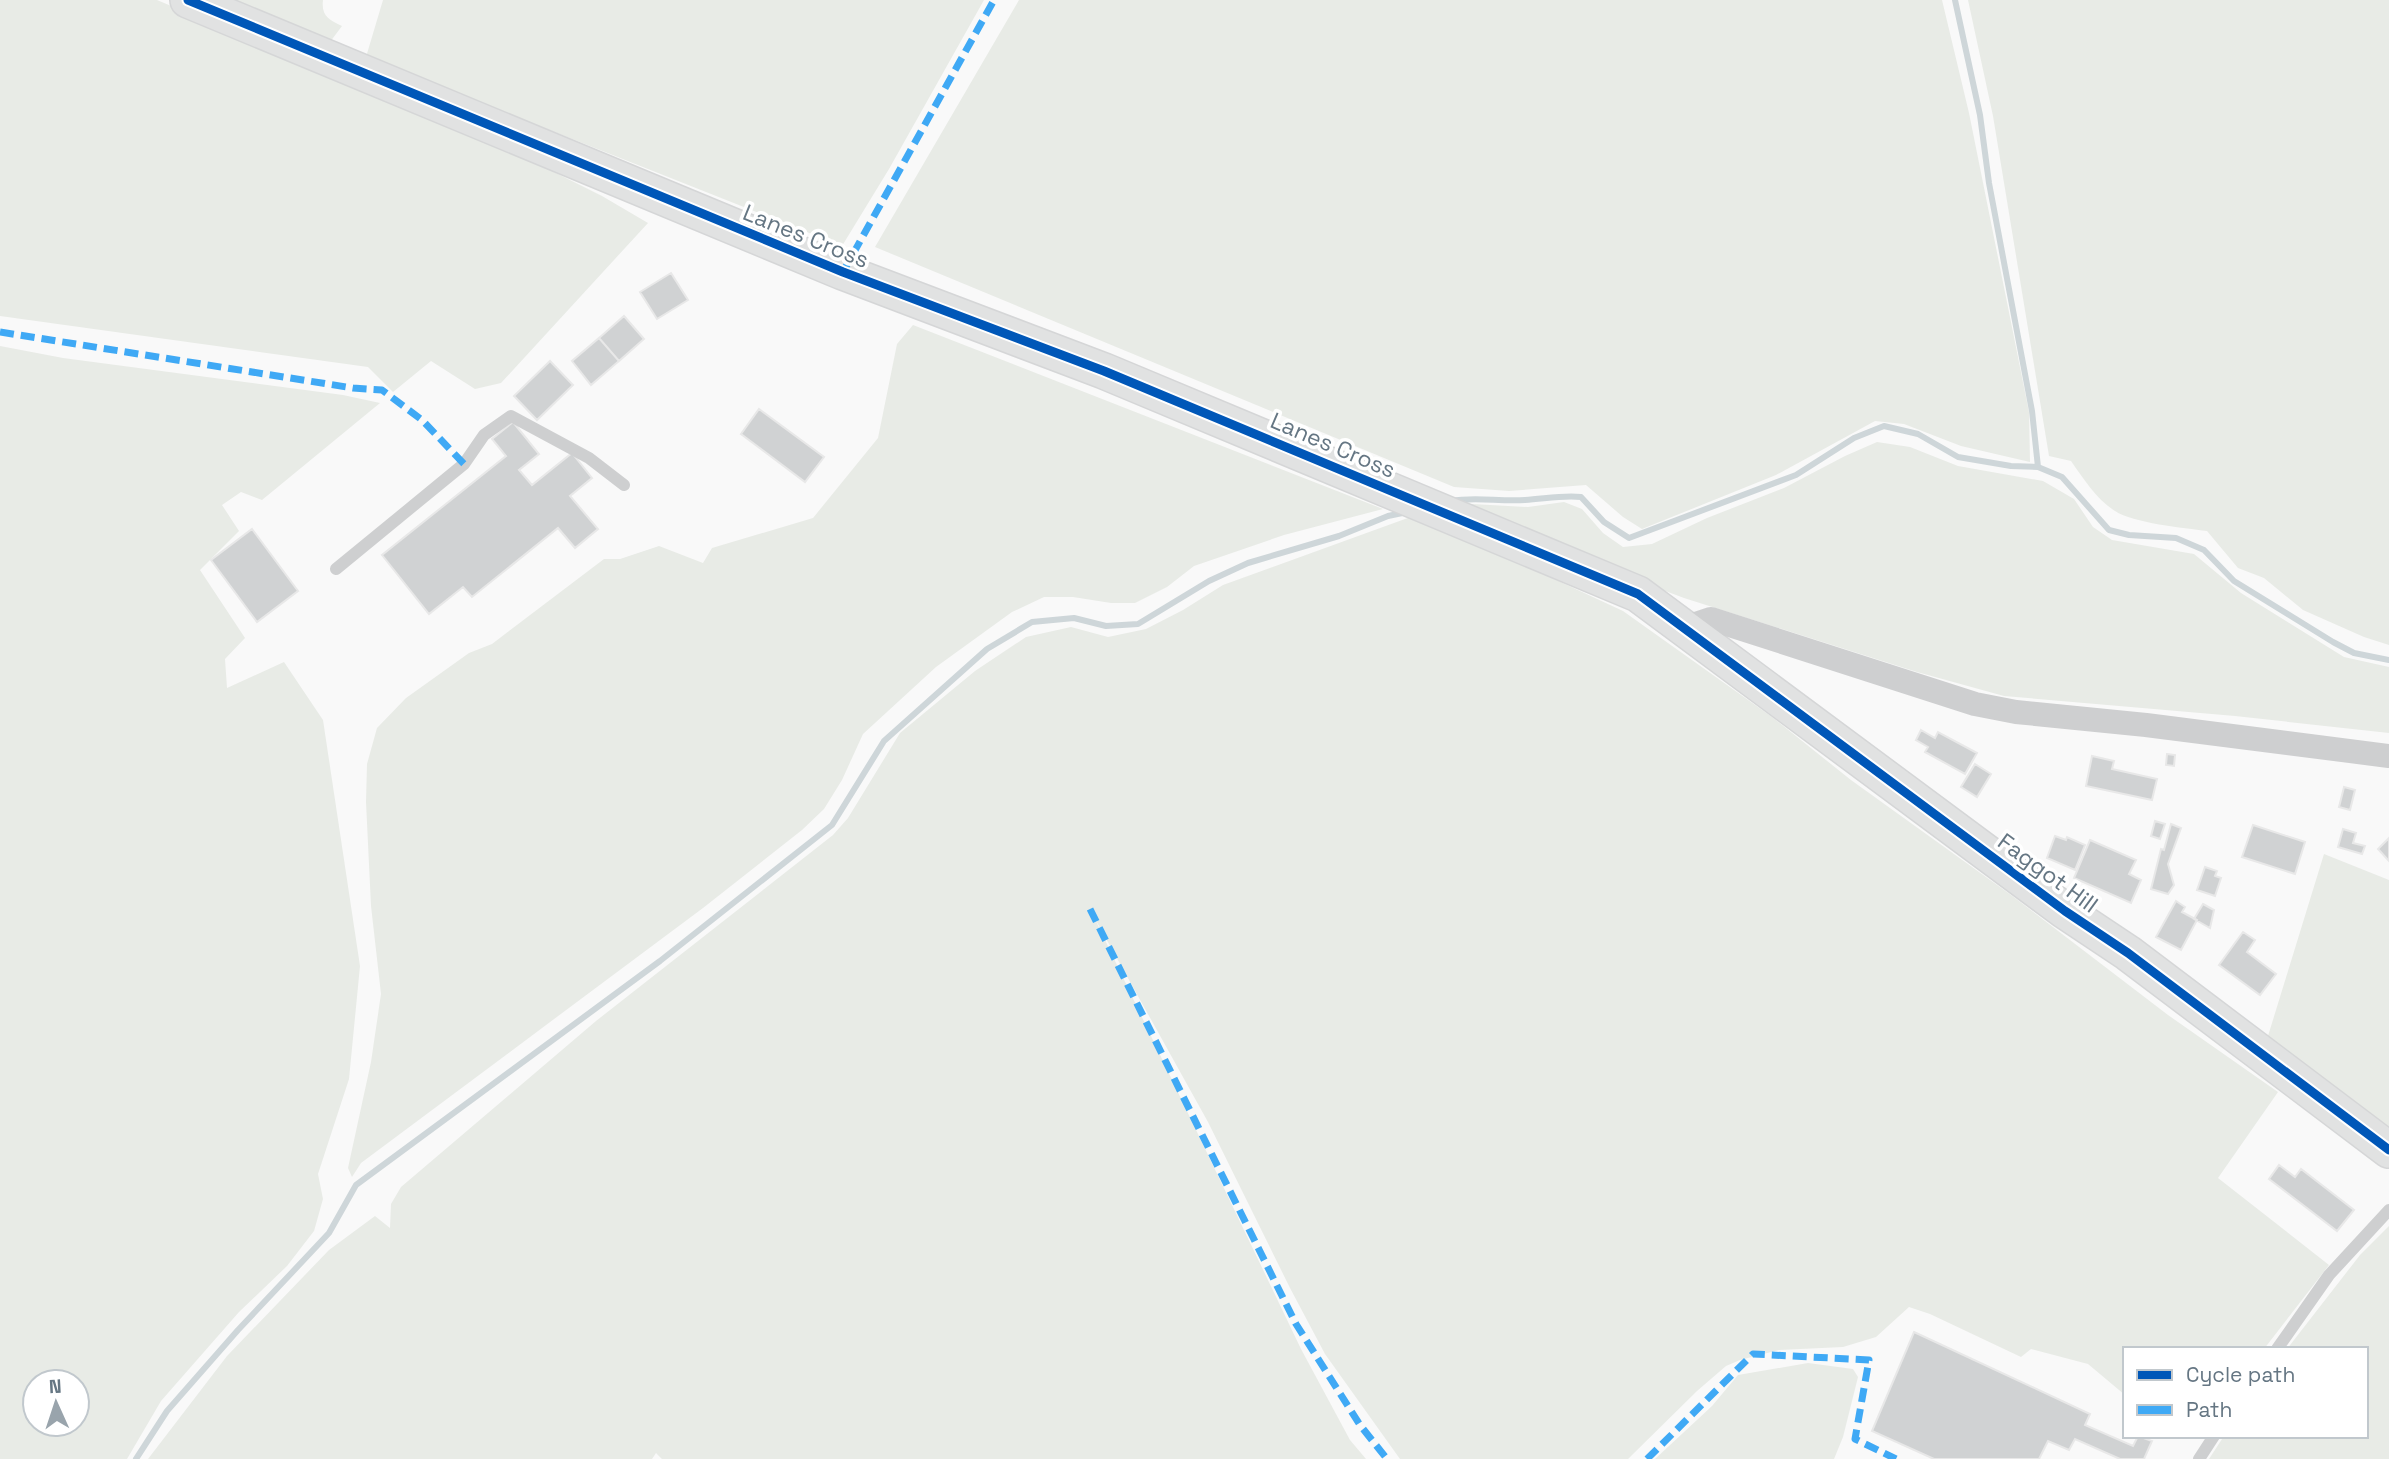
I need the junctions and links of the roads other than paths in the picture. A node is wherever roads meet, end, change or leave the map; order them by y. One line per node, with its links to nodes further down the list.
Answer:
1 (188, 0): 4 (street, Lanes Cross)
2 (624, 485): 3 (lane)
3 (336, 569)
4 (1684, 628): 5 (street); 6 (street, Faggot Hill)
5 (2389, 756)
6 (2389, 1150)
7 (2389, 1210): 8 (lane)
8 (2278, 1347)
9 (2213, 1438): 10 (lane)
10 (2199, 1459)

